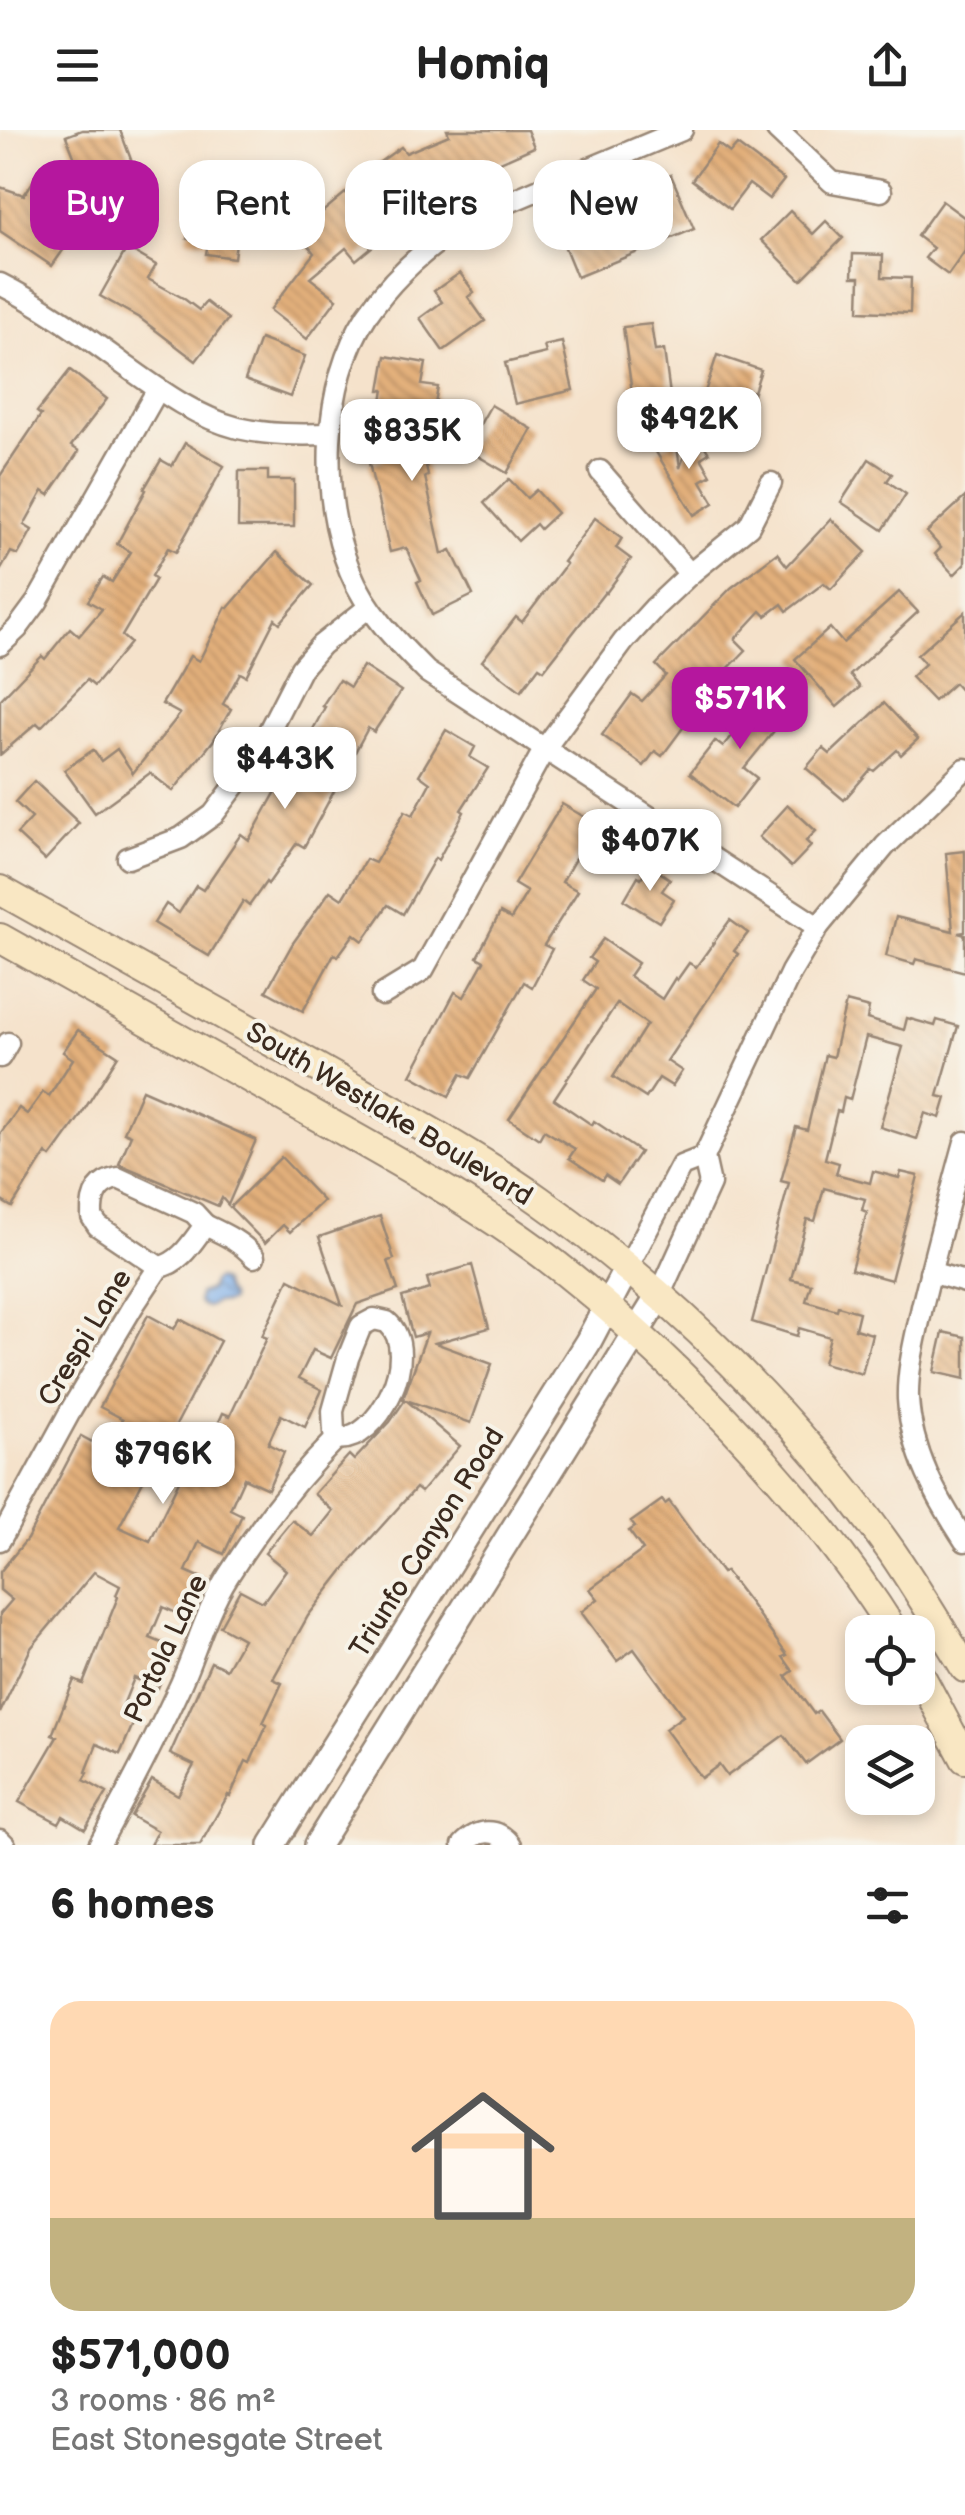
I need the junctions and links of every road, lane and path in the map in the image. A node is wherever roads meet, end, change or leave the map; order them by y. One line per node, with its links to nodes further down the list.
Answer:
1 (682, 130): 6 (street)
2 (777, 130): 3 (street)
3 (881, 191)
4 (0, 284): 5 (street)
5 (158, 389): 6 (street); 11 (street)
6 (330, 434): 10 (street)
7 (600, 471): 9 (street)
8 (772, 483): 9 (street)
9 (690, 574): 12 (street)
10 (370, 607): 12 (street); 14 (street)
11 (0, 645)
12 (545, 748): 16 (street); 18 (street)
13 (964, 771): 16 (street)
14 (128, 858)
15 (0, 890): 24 (main road, South Westlake Boulevard)
16 (818, 927): 20 (street)
17 (0, 938): 28 (main road, South Westlake Boulevard)
18 (382, 995)
19 (965, 1142): 25 (street)
20 (704, 1158): 24 (street); 27 (street)
21 (205, 1225): 22 (street); 23 (street, Crespi Lane); 23 (street, Crespi Lane)
22 (254, 1257)
23 (159, 1268): 31 (street, Crespi Lane)
24 (627, 1268): 27 (main road, South Westlake Boulevard); 28 (street, Triunfo Canyon Road)
25 (930, 1272): 26 (street); 32 (street)
26 (965, 1282)
27 (659, 1296): 29 (street); 34 (main road, South Westlake Boulevard)
28 (607, 1306): 29 (main road, South Westlake Boulevard); 38 (street, Triunfo Canyon Road)
29 (637, 1333): 33 (main road, South Westlake Boulevard); 39 (street)
30 (337, 1438): 30 (street, Portola Lane); 37 (street, Portola Lane)
31 (0, 1540)
32 (965, 1541)
33 (883, 1615)
34 (965, 1668)
35 (935, 1703): 36 (main road)
36 (965, 1760)
37 (99, 1845)
38 (272, 1845)
39 (317, 1845)
40 (463, 1845): 41 (street)
41 (511, 1845)

